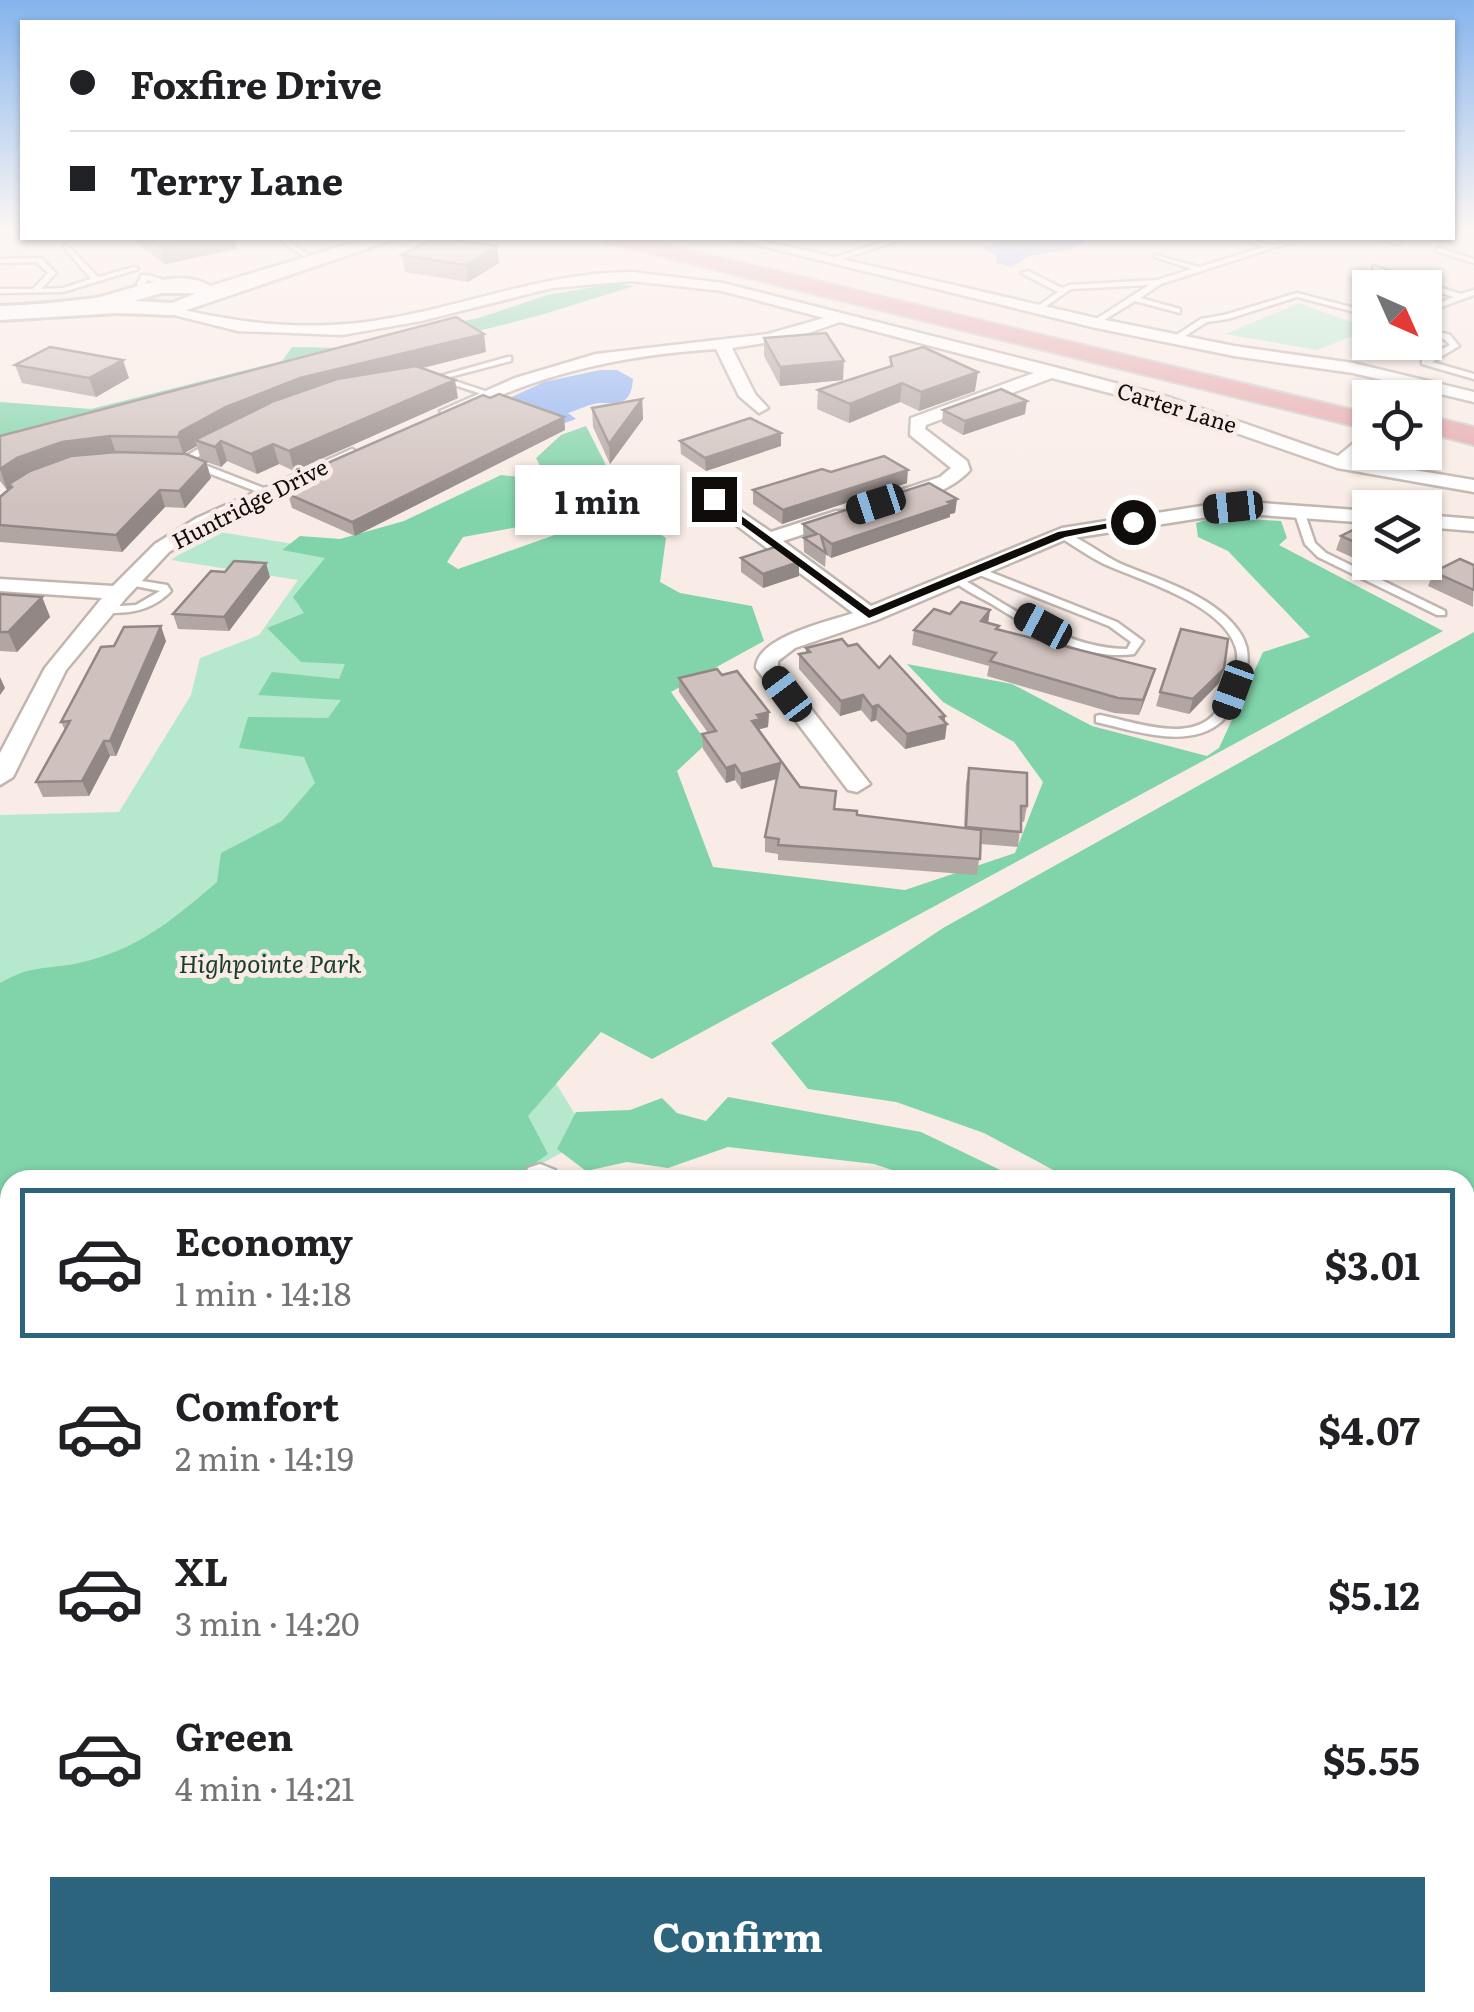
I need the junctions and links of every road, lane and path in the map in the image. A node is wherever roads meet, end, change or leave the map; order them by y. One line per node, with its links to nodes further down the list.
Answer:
1 (214, 321): 13 (street, Carter Lane)
2 (224, 321): 13 (street)
3 (395, 321): 13 (street, Carter Lane)
4 (829, 321): 16 (street)
5 (848, 321): 20 (street, Carter Lane)
6 (954, 321): 30 (main road)
7 (1004, 321): 28 (main road)
8 (1087, 321): 12 (street)
9 (1099, 321): 12 (lane)
10 (1203, 321): 15 (lane)
11 (1219, 321): 15 (lane)
12 (1096, 323): 15 (street)
13 (232, 326)
14 (1442, 336): 17 (lane)
15 (1183, 341): 24 (street)
16 (722, 344): 26 (street); 29 (street)
17 (1442, 353)
18 (508, 359): 23 (lane)
19 (1430, 360): 21 (lane)
20 (1052, 372): 42 (street, Carter Lane); 51 (street)
21 (1472, 375)
22 (422, 378): 23 (lane)
23 (438, 378): 26 (lane)
24 (1374, 380)
25 (1442, 392): 27 (street)
26 (486, 394): 31 (street)
27 (1474, 397)
28 (1352, 406)
29 (759, 408)
30 (1352, 416)
31 (431, 419)
32 (1442, 432): 34 (main road)
33 (1442, 436): 37 (main road)
34 (1474, 438)
35 (219, 442): 41 (lane)
36 (376, 443): 44 (street, Huntridge Drive)
37 (1474, 448)
38 (1352, 451): 42 (street)
39 (1352, 462): 42 (street)
40 (177, 463): 41 (lane)
41 (193, 464): 44 (lane)
42 (1344, 464): 43 (street, Carter Lane)
43 (1474, 486)
44 (266, 492): 54 (street, Huntridge Drive)
45 (714, 499): 51 (street)
46 (1299, 511): 47 (street); 50 (street); 55 (lane)
47 (1352, 515)
48 (1442, 523): 49 (street)
49 (1474, 526)
50 (1062, 534): 52 (street); 57 (lane)
51 (770, 539): 56 (street)
52 (966, 574): 52 (lane); 56 (street)
53 (0, 585): 54 (street)
54 (117, 595): 58 (street, Huntridge Drive)
55 (1441, 613)
56 (869, 614): 59 (street)
57 (1100, 719)
58 (4, 763)
59 (857, 784)

